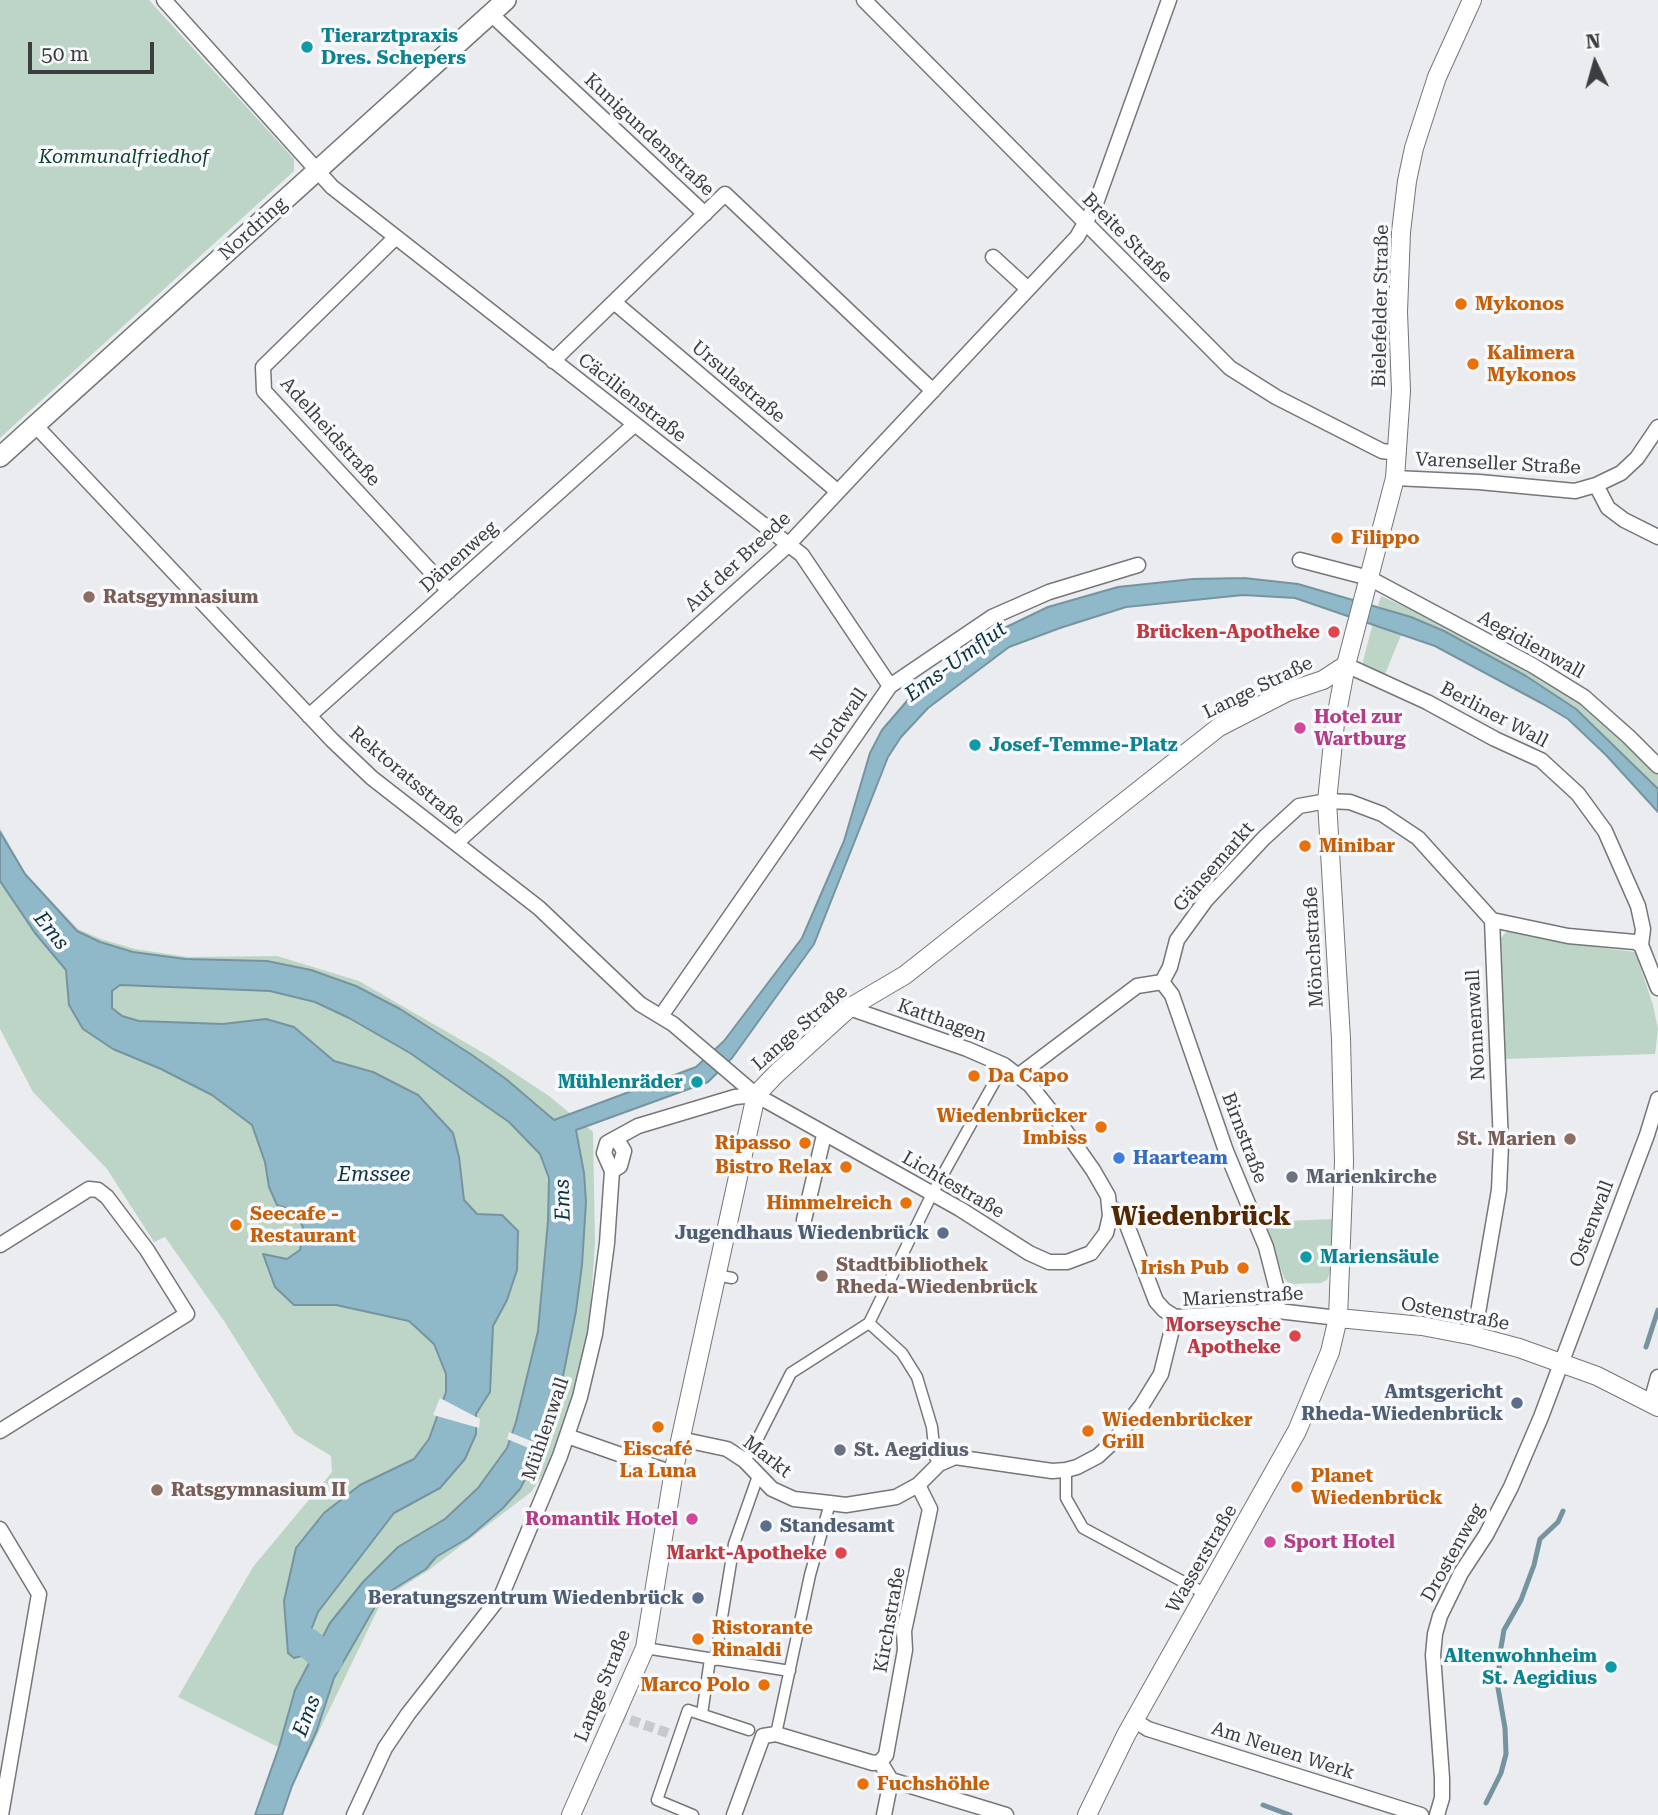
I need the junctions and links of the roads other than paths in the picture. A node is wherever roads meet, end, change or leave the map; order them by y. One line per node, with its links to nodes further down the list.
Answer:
1 (164, 0): 6 (street, Cäcilienstraße)
2 (864, 0): 8 (street, Breite Straße)
3 (1169, 0): 8 (street, Auf der Breede)
4 (1472, 0): 18 (street, Bielefelder Straße)
5 (500, 4): 6 (main road, Nordring); 7 (street, Kunigundenstraße)
6 (317, 171): 9 (street, Cäcilienstraße); 15 (main road, Nordring)
7 (705, 214): 12 (street); 14 (street, Kunigundenstraße)
8 (1085, 224): 11 (street, Auf der Breede); 18 (street, Breite Straße)
9 (395, 237): 13 (street, Cäcilienstraße); 28 (street, Adelheidstraße)
10 (993, 257): 11 (street)
11 (1028, 289): 14 (street, Auf der Breede)
12 (614, 302): 13 (street); 22 (street, Ursulastraße)
13 (553, 361): 16 (street, Cäcilienstraße)
14 (933, 391): 22 (street, Auf der Breede)
15 (35, 425): 19 (main road, Nordring); 31 (street, Rektoratsstraße)
16 (634, 425): 24 (street, Cäcilienstraße); 28 (street, Dänenweg)
17 (1658, 426): 21 (street, Varenseller Straße)
18 (1398, 453): 20 (street, Bielefelder Straße)
19 (0, 457)
20 (1395, 478): 21 (street, Varenseller Straße); 27 (street, Bielefelder Straße)
21 (1597, 485): 23 (street)
22 (837, 491): 24 (street, Auf der Breede)
23 (1658, 537)
24 (788, 545): 30 (street, Cäcilienstraße); 34 (street, Auf der Breede)
25 (1300, 560): 27 (street)
26 (1138, 565): 30 (street, Nordwall)
27 (1367, 584): 29 (street, Mönchstraße); 32 (street, Aegidienwall)
28 (449, 591): 31 (street, Dänenweg)
29 (1346, 665): 33 (street, Mönchstraße); 36 (street, Berliner Wall); 39 (street, Lange Straße)
30 (890, 686): 40 (street, Nordwall)
31 (309, 716): 34 (street, Rektoratsstraße)
32 (1658, 766)
33 (1327, 801): 35 (street); 37 (street, Gänsemarkt); 52 (street, Mönchstraße)
34 (456, 843): 40 (street, Rektoratsstraße)
35 (1492, 920): 36 (street); 54 (street, Nonnenwall)
36 (1642, 945): 38 (street)
37 (1162, 982): 42 (street); 50 (street, Birnstraße)
38 (1658, 989)
39 (849, 1008): 41 (street, Katthagen); 43 (street, Lange Straße)
40 (661, 1016): 43 (street, Rektoratsstraße)
41 (1004, 1065): 42 (street, Katthagen); 46 (street)
42 (1019, 1075): 47 (street, Katthagen)
43 (756, 1095): 45 (street, Lichtestraße); 59 (street, Mühlenwall); 60 (street, Lange Straße)
44 (1658, 1099): 55 (street, Ostenwall)
45 (824, 1135): 46 (street, Lichtestraße); 48 (street)
46 (932, 1194): 47 (street, Lichtestraße); 53 (street)
47 (1110, 1208): 51 (street, Katthagen)
48 (804, 1220)
49 (0, 1245): 58 (street)
50 (1278, 1311): 51 (street, Marienstraße); 52 (street, Marienstraße)
51 (1175, 1317): 63 (street, Marienstraße)
52 (1338, 1318): 54 (street, Ostenstraße); 69 (street, Wasserstraße)
53 (869, 1323): 61 (street); 62 (street)
54 (1474, 1336): 55 (street, Ostenstraße)
55 (1562, 1363): 57 (street, Ostenstraße); 89 (street, Drostenweg)
56 (1658, 1377): 57 (street)
57 (1654, 1404)
58 (0, 1431)
59 (567, 1436): 64 (street); 81 (street, Mühlenwall)
60 (680, 1439): 61 (street, Markt); 64 (street, Lange Straße)
61 (744, 1460): 65 (street, Markt)
62 (939, 1464): 63 (street, Marienstraße); 66 (street)
63 (1066, 1470): 69 (street)
64 (673, 1474): 70 (street, Lange Straße)
65 (758, 1476): 67 (street, Markt); 71 (street)
66 (918, 1485): 67 (street); 76 (street, Kirchstraße)
67 (830, 1503): 72 (street)
68 (0, 1529): 80 (street)
69 (1206, 1594): 74 (street, Wasserstraße)
70 (651, 1650): 71 (street); 82 (street, Lange Straße)
71 (712, 1659): 72 (street); 73 (street)
72 (790, 1671): 75 (street)
73 (702, 1714): 75 (street); 79 (street)
74 (1135, 1721): 87 (street, Wasserstraße); 88 (street, Am Neuen Werk)
75 (763, 1733): 76 (street); 84 (street)
76 (880, 1762): 77 (street)
77 (891, 1780): 85 (street); 86 (street)
78 (645, 1796): 79 (street)
79 (657, 1800): 83 (street)
80 (1, 1815)
81 (354, 1815)
82 (571, 1815)
83 (693, 1815)
84 (734, 1815)
85 (884, 1815)
86 (1006, 1815)
87 (1087, 1815)
88 (1421, 1815)
89 (1437, 1815)

